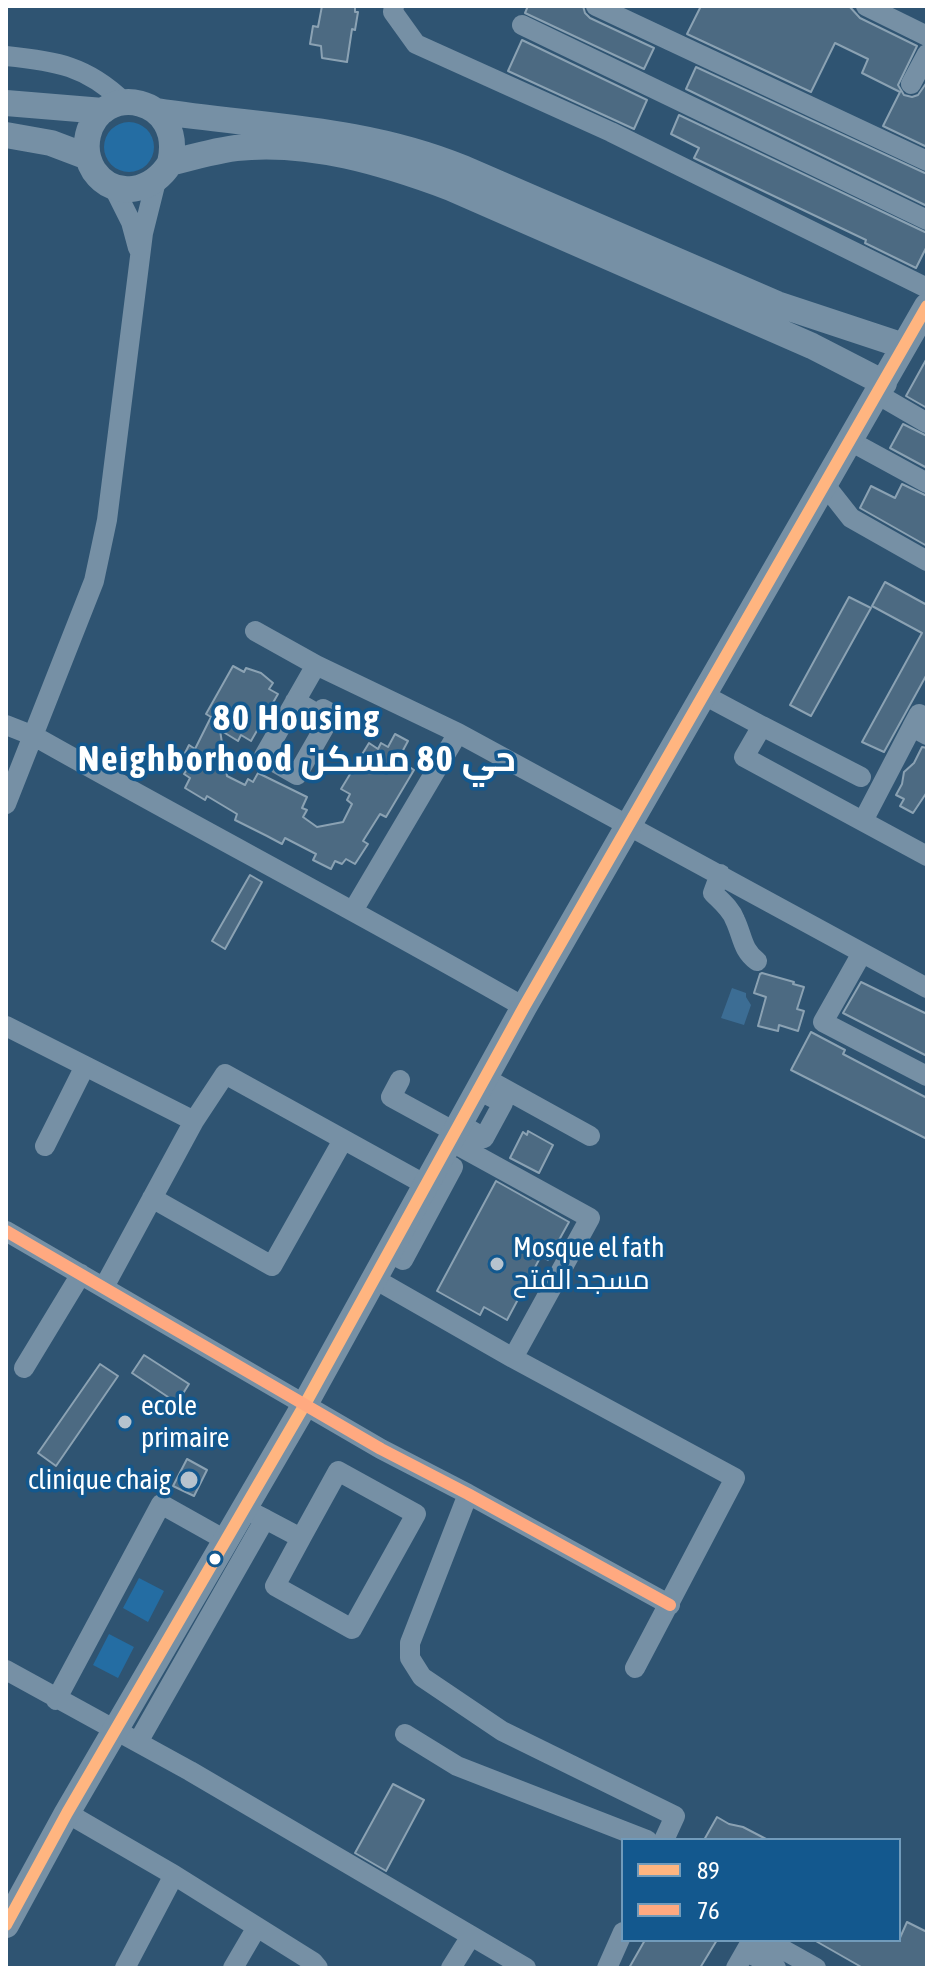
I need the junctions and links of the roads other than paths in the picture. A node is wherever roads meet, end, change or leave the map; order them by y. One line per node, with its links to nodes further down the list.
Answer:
1 (394, 6): 19 (street)
2 (596, 6): 14 (street)
3 (866, 6): 5 (street)
4 (522, 25): 17 (street)
5 (927, 36)
6 (927, 54): 8 (street)
7 (6, 56): 10 (street)
8 (911, 84)
9 (6, 103): 10 (main road)
10 (114, 107): 11 (main road); 13 (main road)
11 (157, 111): 15 (main road); 21 (main road)
12 (6, 135): 13 (main road)
13 (88, 157): 16 (main road)
14 (927, 161)
15 (163, 172): 16 (main road); 18 (street); 22 (main road)
16 (113, 186): 18 (street)
17 (927, 220)
18 (140, 260): 36 (street)
19 (927, 288)
20 (927, 306): 21 (main road)
21 (904, 346): 22 (main road)
22 (880, 388): 23 (street); 24 (main road)
23 (927, 423)
24 (850, 441): 25 (street); 26 (main road)
25 (927, 483)
26 (825, 485): 27 (street); 30 (main road)
27 (927, 561)
28 (255, 631): 29 (street)
29 (316, 665): 31 (street); 35 (street)
30 (704, 695): 33 (street); 40 (main road)
31 (295, 701)
32 (6, 725): 36 (street)
33 (762, 726): 37 (street); 39 (street)
34 (922, 728): 39 (street)
35 (458, 733): 40 (street); 43 (street)
36 (34, 736): 38 (street); 43 (street)
37 (861, 777)
38 (6, 804)
39 (863, 821): 41 (street)
40 (628, 826): 42 (street); 47 (main road)
41 (927, 856)
42 (720, 874): 44 (street); 45 (street)
43 (354, 909): 47 (street)
44 (862, 953): 46 (street); 50 (street)
45 (757, 961)
46 (927, 988)
47 (524, 1007): 52 (main road)
48 (6, 1026): 49 (street)
49 (85, 1066): 53 (street); 57 (street)
50 (927, 1076)
51 (400, 1080): 55 (street)
52 (482, 1084): 54 (street); 55 (main road)
53 (194, 1121): 56 (street); 59 (street)
54 (590, 1136)
55 (451, 1139): 58 (main road); 61 (street); 65 (street)
56 (343, 1140): 58 (street); 59 (street)
57 (45, 1146)
58 (426, 1185): 61 (main road)
59 (152, 1198): 64 (street)
60 (6, 1231): 62 (street)
61 (388, 1252): 63 (main road)
62 (81, 1274): 64 (street); 66 (street)
63 (373, 1278): 65 (street); 67 (main road)
64 (104, 1287): 67 (street)
65 (513, 1358): 72 (street)
66 (24, 1368)
67 (304, 1406): 68 (street); 69 (main road)
68 (468, 1494): 72 (street); 80 (street)
69 (255, 1514): 70 (street); 71 (main road); 77 (street)
70 (301, 1538): 70 (street)
71 (227, 1541): 75 (street); 77 (main road)
72 (670, 1605): 73 (street)
73 (635, 1668)
74 (6, 1670): 75 (street)
75 (56, 1700): 77 (street)
76 (405, 1734): 79 (street)
77 (127, 1736): 78 (main road); 84 (street)
78 (67, 1813): 81 (street); 82 (main road)
79 (642, 1838)
80 (665, 1838)
81 (174, 1875): 83 (street); 88 (street)
82 (6, 1925)
83 (257, 1927): 89 (street); 90 (street)
84 (471, 1936): 91 (street); 92 (street)
85 (621, 1936): 93 (street)
86 (770, 1942): 95 (street)
87 (745, 1953): 94 (street)
88 (125, 1968)
89 (233, 1968)
90 (318, 1968)
91 (451, 1968)
92 (526, 1968)
93 (607, 1968)
94 (776, 1968)
95 (816, 1968)

